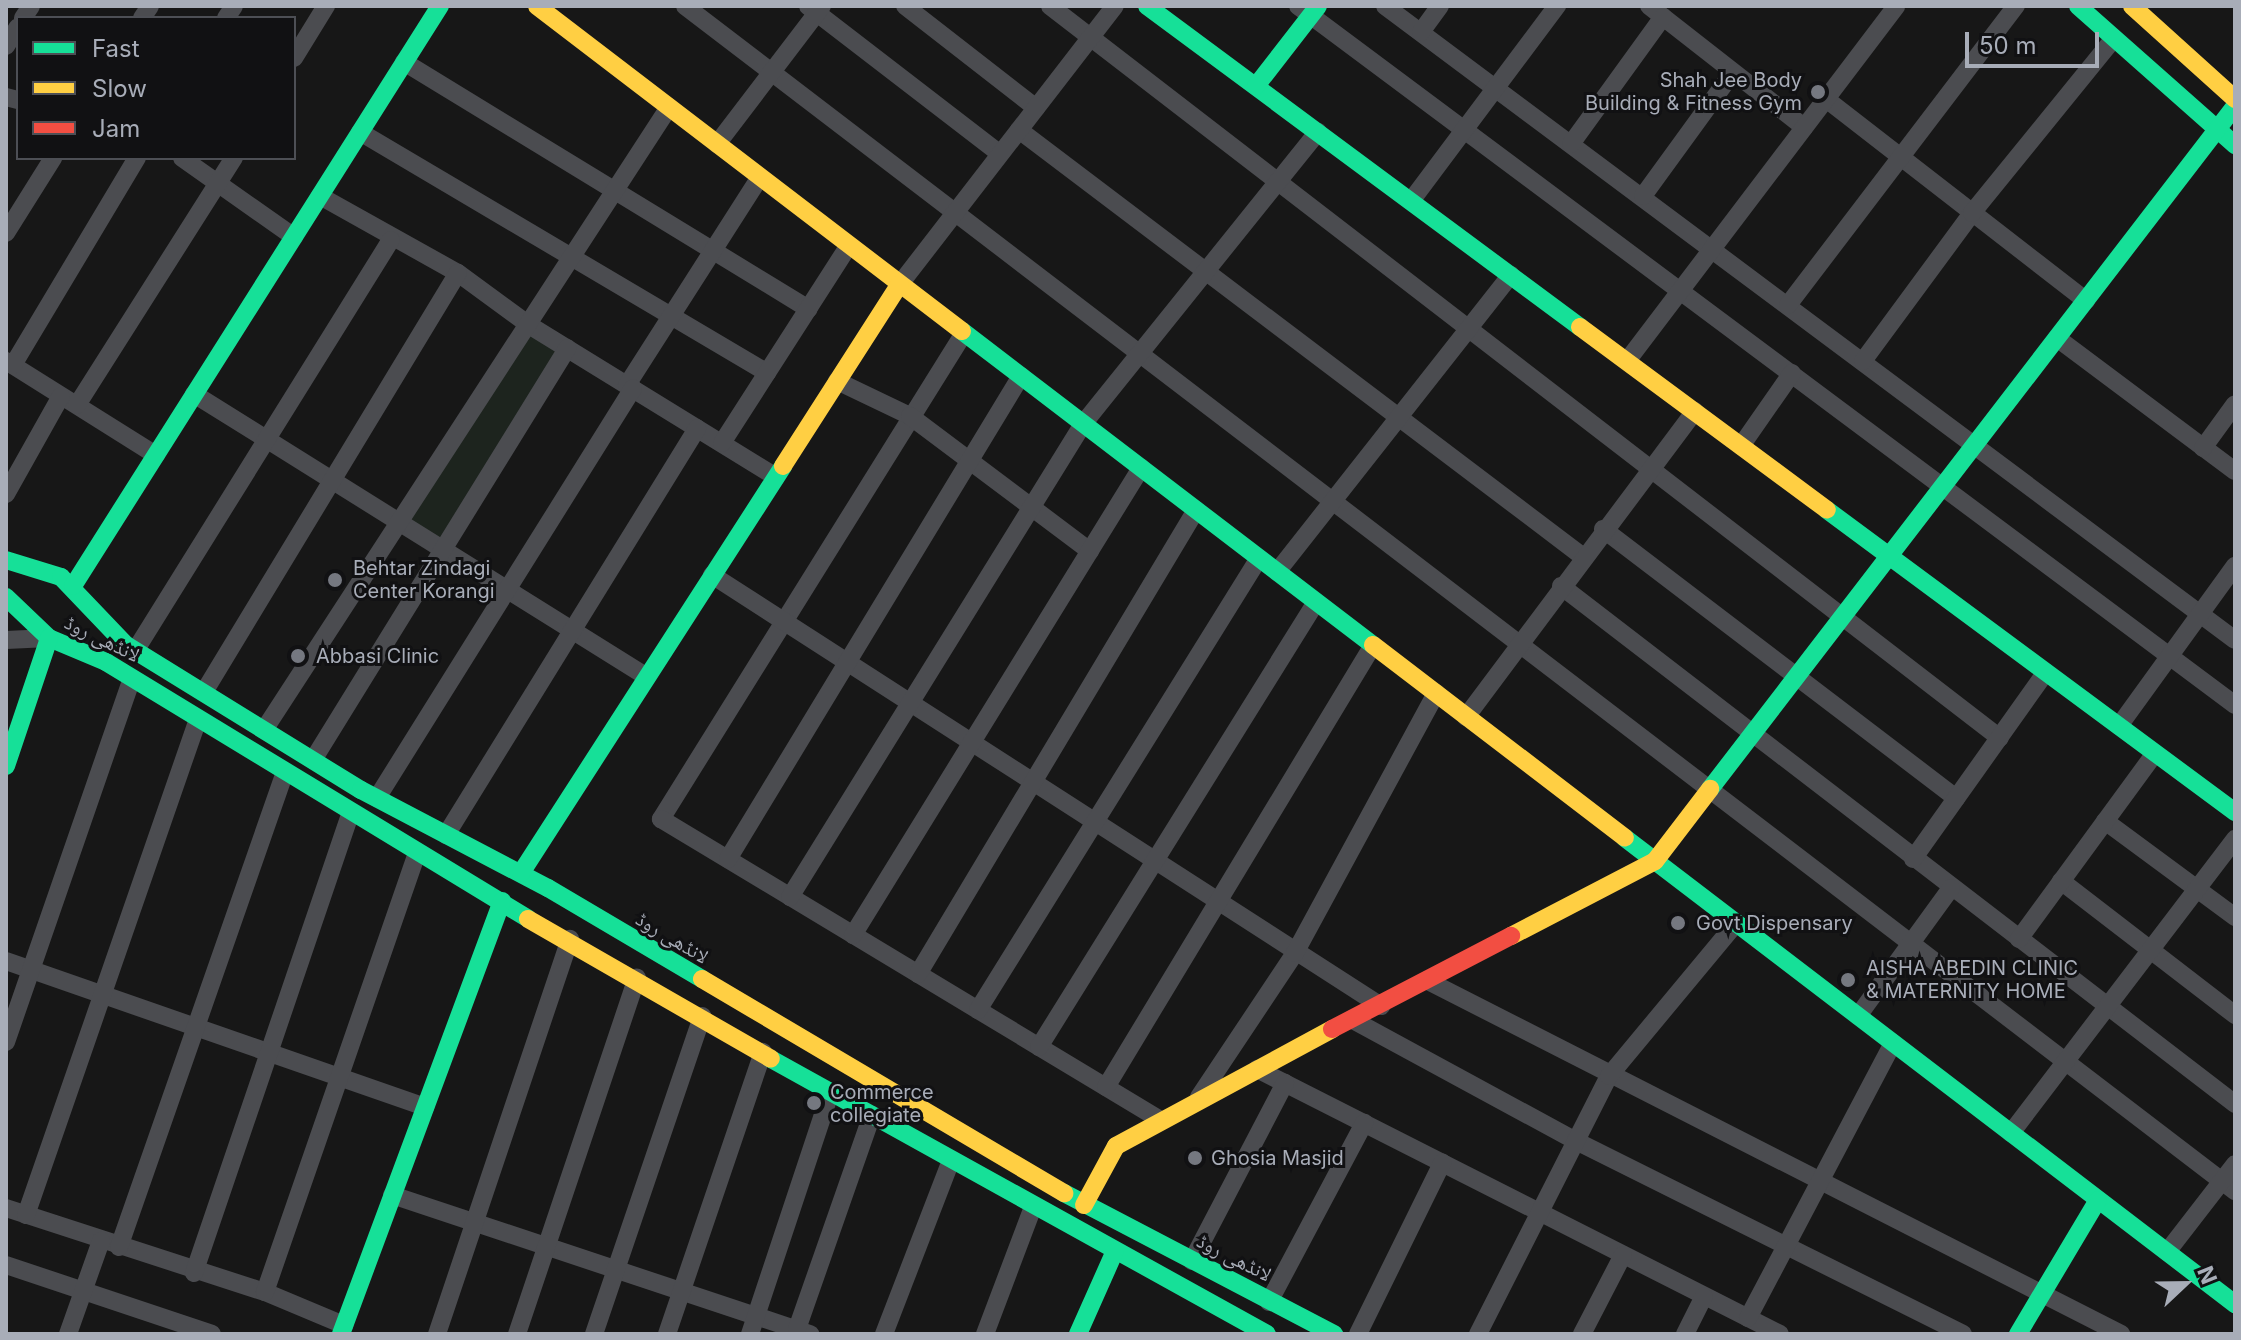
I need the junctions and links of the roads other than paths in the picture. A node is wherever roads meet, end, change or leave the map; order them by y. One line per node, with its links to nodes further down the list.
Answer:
1 (326, 6): 22 (street)
2 (440, 6): 23 (street)
3 (537, 6): 31 (street)
4 (685, 6): 24 (street)
5 (905, 6): 32 (street)
6 (1050, 6): 20 (street)
7 (1115, 6): 20 (street)
8 (1147, 6): 26 (street)
9 (1385, 6): 19 (street)
10 (1440, 6): 19 (street)
11 (1557, 6): 27 (street)
12 (1896, 6): 28 (street)
13 (2016, 6): 43 (street)
14 (2078, 6): 21 (street)
15 (2132, 6): 29 (street)
16 (815, 8): 24 (street); 42 (street)
17 (1309, 9): 26 (street); 36 (street)
18 (1656, 11): 25 (street); 40 (street)
19 (1421, 32): 27 (street)
20 (1090, 37): 32 (street); 49 (street)
21 (2114, 38): 34 (street); 55 (street)
22 (296, 55)
23 (404, 62): 37 (street); 51 (street)
24 (773, 72): 39 (street); 56 (street)
25 (1733, 72): 33 (street); 53 (street)
26 (1256, 86): 38 (street)
27 (1498, 89): 36 (street); 40 (street)
28 (1826, 99): 33 (street); 43 (street)
29 (2235, 99)
30 (2235, 106): 34 (street)
31 (669, 107): 39 (street); 51 (street)
32 (1036, 108): 35 (street)
33 (1804, 127): 61 (street)
34 (2217, 129): 41 (street); 69 (street)
35 (1019, 130): 42 (street); 65 (street)
36 (1462, 131): 54 (street); 68 (street)
37 (360, 132): 52 (street); 63 (street)
38 (1318, 132): 49 (street); 54 (street)
39 (717, 144): 48 (street)
40 (1571, 144): 53 (street)
41 (2235, 145)
42 (1000, 154): 56 (street)
43 (1901, 156): 55 (street); 70 (street)
44 (52, 160): 57 (street)
45 (136, 160): 81 (street)
46 (185, 160): 50 (street)
47 (233, 160): 50 (street)
48 (760, 177): 60 (street); 62 (street)
49 (1282, 181): 65 (street); 73 (street)
50 (218, 184): 58 (street); 88 (street)
51 (615, 189): 62 (street); 63 (street)
52 (320, 196): 58 (street); 59 (street)
53 (1643, 196): 61 (street)
54 (1411, 201): 66 (street)
55 (1972, 213): 69 (street); 80 (street)
56 (954, 215): 67 (street); 78 (street)
57 (6, 233)
58 (294, 237): 87 (street)
59 (391, 240): 64 (street); 95 (street)
60 (849, 245): 67 (street); 71 (street)
61 (1713, 248): 68 (street); 70 (street)
62 (712, 252): 71 (street); 72 (street)
63 (570, 257): 72 (street); 74 (street)
64 (458, 273): 74 (street); 107 (street)
65 (1207, 275): 78 (street); 92 (street)
66 (1511, 275): 73 (street); 79 (street)
67 (900, 284): 75 (street); 85 (street)
68 (1681, 290): 79 (street); 83 (street)
69 (2086, 301): 76 (street)
70 (1788, 305): 80 (street)
71 (808, 309): 82 (street)
72 (670, 318): 82 (street); 86 (street)
73 (1466, 324): 92 (street); 104 (street)
74 (529, 325): 77 (street); 113 (street)
75 (964, 333): 84 (street); 91 (street)
76 (2057, 338): 98 (street); 99 (street)
77 (567, 348): 86 (street); 115 (street)
78 (1139, 355): 93 (street); 110 (street)
79 (1627, 361): 90 (street)
80 (1863, 361): 98 (street)
81 (9, 363): 88 (street)
82 (767, 373): 96 (street)
83 (1792, 373): 97 (street); 108 (street)
84 (1021, 376): 93 (street); 101 (street)
85 (837, 381): 91 (street); 106 (street)
86 (630, 387): 94 (street); 127 (street)
87 (194, 394): 95 (street); 100 (street)
88 (69, 400): 100 (street); 102 (street)
89 (2235, 404): 99 (street)
90 (1695, 411): 97 (street); 104 (street)
91 (910, 416): 101 (street); 134 (street)
92 (1398, 417): 110 (street); 117 (street)
93 (1083, 424): 103 (street); 111 (street)
94 (697, 428): 96 (street); 135 (street)
95 (269, 440): 107 (street); 141 (street)
96 (722, 443): 106 (street)
97 (1741, 446): 118 (street)
98 (1974, 446): 108 (street); 132 (street)
99 (2203, 448): 105 (street)
100 (156, 455): 125 (street)
101 (970, 462): 111 (street); 143 (street)
102 (13, 464): 109 (street)
103 (1141, 468): 112 (street); 116 (street)
104 (1649, 471): 114 (street); 131 (street)
105 (2235, 471)
106 (776, 477): 124 (street)
107 (331, 480): 113 (street); 148 (street)
108 (1944, 486): 118 (street); 142 (street)
109 (6, 494)
110 (1328, 501): 123 (street); 140 (street)
111 (1031, 504): 116 (street); 150 (street)
112 (1196, 510): 119 (street); 163 (street)
113 (401, 523): 115 (street); 155 (street)
114 (1603, 529): 117 (street); 145 (street)
115 (447, 549): 127 (street); 160 (street)
116 (1090, 551): 158 (street)
117 (1582, 556): 126 (street)
118 (1890, 556): 131 (street); 144 (street)
119 (1259, 558): 123 (street); 170 (street)
120 (6, 560): 122 (street, لانڈھی روڈ)
121 (2235, 566): 132 (street)
122 (46, 571): 125 (street, لانڈھی روڈ); 133 (street)
123 (1277, 572): 129 (street)
124 (712, 575): 134 (street); 146 (street)
125 (73, 586): 130 (street, لانڈھی روڈ)
126 (1561, 586): 140 (street); 156 (street)
127 (507, 590): 135 (street); 165 (street)
128 (6, 597): 133 (street, لانڈھی روڈ)
129 (1316, 602): 139 (street); 178 (street)
130 (97, 609): 138 (street); 141 (street, لانڈھی روڈ)
131 (1845, 613): 145 (street); 157 (street)
132 (2200, 614): 137 (street); 142 (street)
133 (24, 617): 138 (street, لانڈھی روڈ)
134 (785, 621): 143 (street); 174 (street)
135 (572, 631): 146 (street); 171 (street)
136 (6, 640): 138 (street)
137 (2235, 640)
138 (57, 642): 147 (street, لانڈھی روڈ); 161 (street)
139 (1373, 645): 149 (street); 186 (street)
140 (1515, 646): 152 (street); 164 (street)
141 (135, 651): 148 (street, لانڈھی روڈ)
142 (2169, 656): 151 (street); 154 (street)
143 (846, 661): 150 (street); 174 (street)
144 (2046, 672): 154 (street); 157 (street)
145 (1797, 675): 156 (street); 166 (street)
146 (647, 677): 179 (street)
147 (132, 678): 153 (street, لانڈھی روڈ); 197 (street)
148 (204, 692): 155 (street, لانڈھی روڈ)
149 (1436, 693): 152 (street); 195 (street)
150 (907, 701): 158 (street); 185 (street)
151 (2235, 705)
152 (1466, 717): 177 (street)
153 (198, 719): 162 (street, لانڈھی روڈ); 201 (street)
154 (2119, 726): 159 (street)
155 (264, 730): 160 (street, لانڈھی روڈ)
156 (1752, 736): 164 (street); 175 (street)
157 (2000, 738): 166 (street)
158 (970, 743): 163 (street); 190 (street)
159 (2155, 753): 167 (street); 169 (street)
160 (313, 760): 165 (street, لانڈھی روڈ)
161 (6, 766)
162 (285, 772): 168 (street, لانڈھی روڈ); 209 (street)
163 (1034, 783): 170 (street); 198 (street)
164 (1708, 793): 177 (street); 193 (street)
165 (377, 798): 171 (street, لانڈھی روڈ)
166 (1956, 798): 175 (street)
167 (2235, 812)
168 (351, 813): 173 (street, لانڈھی روڈ); 214 (street)
169 (2105, 821): 180 (street); 183 (street)
170 (1095, 823): 178 (street); 204 (street)
171 (446, 835): 176 (street, لانڈھی روڈ)
172 (2235, 839): 183 (street)
173 (417, 854): 184 (street, لانڈھی روڈ); 217 (street)
174 (728, 859): 185 (street)
175 (1913, 859): 182 (street)
176 (498, 861): 179 (street, لانڈھی روڈ); 184 (street)
177 (1655, 861): 189 (street); 200 (street)
178 (1158, 862): 186 (street); 212 (street)
179 (521, 873): 181 (street, لانڈھی روڈ)
180 (2061, 881): 192 (street); 194 (street)
181 (548, 888): 188 (street); 237 (street, لانڈھی روڈ)
182 (1951, 888): 192 (street); 193 (street)
183 (2198, 888): 187 (street); 194 (street)
184 (494, 897): 188 (street, لانڈھی روڈ); 224 (street)
185 (790, 897): 190 (street)
186 (1216, 902): 195 (street); 220 (street)
187 (2235, 917)
188 (532, 918): 191 (street, لانڈھی روڈ)
189 (1736, 923): 207 (street); 218 (street)
190 (853, 935): 198 (street)
191 (570, 939): 199 (street, لانڈھی روڈ); 242 (street)
192 (2019, 939): 203 (street)
193 (1908, 944): 207 (street); 215 (street)
194 (2148, 950): 203 (street); 205 (street)
195 (1295, 953): 202 (street); 222 (street)
196 (6, 961): 197 (street)
197 (33, 970): 201 (street); 210 (street)
198 (918, 974): 204 (street)
199 (637, 978): 206 (street, لانڈھی روڈ); 245 (street)
200 (1428, 981): 202 (street); 218 (street)
201 (103, 995): 209 (street); 241 (street)
202 (1381, 1006): 208 (street)
203 (2106, 1006): 215 (street); 223 (street)
204 (978, 1010): 212 (street)
205 (2235, 1015)
206 (702, 1016): 213 (street, لانڈھی روڈ); 251 (street)
207 (1858, 1016): 211 (street)
208 (1353, 1020): 216 (street); 229 (street)
209 (193, 1026): 214 (street); 243 (street)
210 (6, 1042)
211 (1893, 1043): 228 (street); 233 (street)
212 (1039, 1047): 220 (street)
213 (763, 1052): 221 (street, لانڈھی روڈ); 254 (street)
214 (269, 1053): 217 (street); 252 (street)
215 (2063, 1062): 228 (street); 234 (street)
216 (1257, 1069): 219 (street); 222 (street)
217 (337, 1076): 224 (street); 255 (street)
218 (1609, 1076): 229 (street); 233 (street)
219 (1285, 1083): 227 (street); 249 (street)
220 (1106, 1087): 226 (street)
221 (830, 1094): 225 (street, لانڈھی روڈ); 260 (street)
222 (1197, 1100): 226 (street)
223 (2235, 1104)
224 (425, 1107): 235 (street)
225 (872, 1115): 230 (street, لانڈھی روڈ); 263 (street)
226 (1159, 1119): 237 (street)
227 (1364, 1123): 231 (street); 258 (street)
228 (2011, 1133): 236 (street)
229 (1578, 1142): 240 (street); 244 (street)
230 (951, 1160): 238 (street, لانڈھی روڈ); 272 (street)
231 (1442, 1163): 240 (street); 276 (street)
232 (2235, 1164): 234 (street)
233 (1818, 1180): 244 (street); 256 (street)
234 (2229, 1186): 246 (street)
235 (392, 1195): 242 (street); 262 (street)
236 (2098, 1200): 246 (street); 256 (street)
237 (1084, 1205): 249 (street, لانڈھی روڈ)
238 (1033, 1207): 247 (street, لانڈھی روڈ); 273 (street)
239 (6, 1208): 241 (street)
240 (1541, 1213): 248 (street); 277 (street)
241 (26, 1215): 243 (street)
242 (475, 1223): 245 (street); 267 (street)
243 (110, 1244): 252 (street); 253 (street)
244 (1789, 1246): 261 (street); 281 (street)
245 (546, 1247): 251 (street); 268 (street)
246 (2167, 1252): 259 (street)
247 (1114, 1253): 264 (street, لانڈھی روڈ); 274 (street)
248 (1623, 1255): 257 (street); 278 (street)
249 (1192, 1261): 258 (street, لانڈھی روڈ)
250 (6, 1265): 253 (street)
251 (616, 1269): 254 (street); 269 (street)
252 (194, 1273): 255 (street)
253 (83, 1290): 265 (street); 266 (street)
254 (682, 1291): 260 (street); 270 (street)
255 (265, 1292): 262 (street)
256 (2041, 1295): 282 (street); 283 (street)
257 (1704, 1296): 261 (street); 279 (street)
258 (1269, 1302): 275 (street, لانڈھی روڈ)
259 (2235, 1304)
260 (756, 1316): 263 (street); 271 (street)
261 (1748, 1318): 280 (street)
262 (343, 1330)
263 (804, 1332)
264 (1257, 1332)
265 (68, 1334)
266 (212, 1334)
267 (437, 1334)
268 (517, 1334)
269 (594, 1334)
270 (667, 1334)
271 (750, 1334)
272 (884, 1334)
273 (985, 1334)
274 (1078, 1334)
275 (1334, 1334)
276 (1358, 1334)
277 (1478, 1334)
278 (1582, 1334)
279 (1685, 1334)
280 (1780, 1334)
281 (1963, 1334)
282 (2018, 1334)
283 (2121, 1334)

